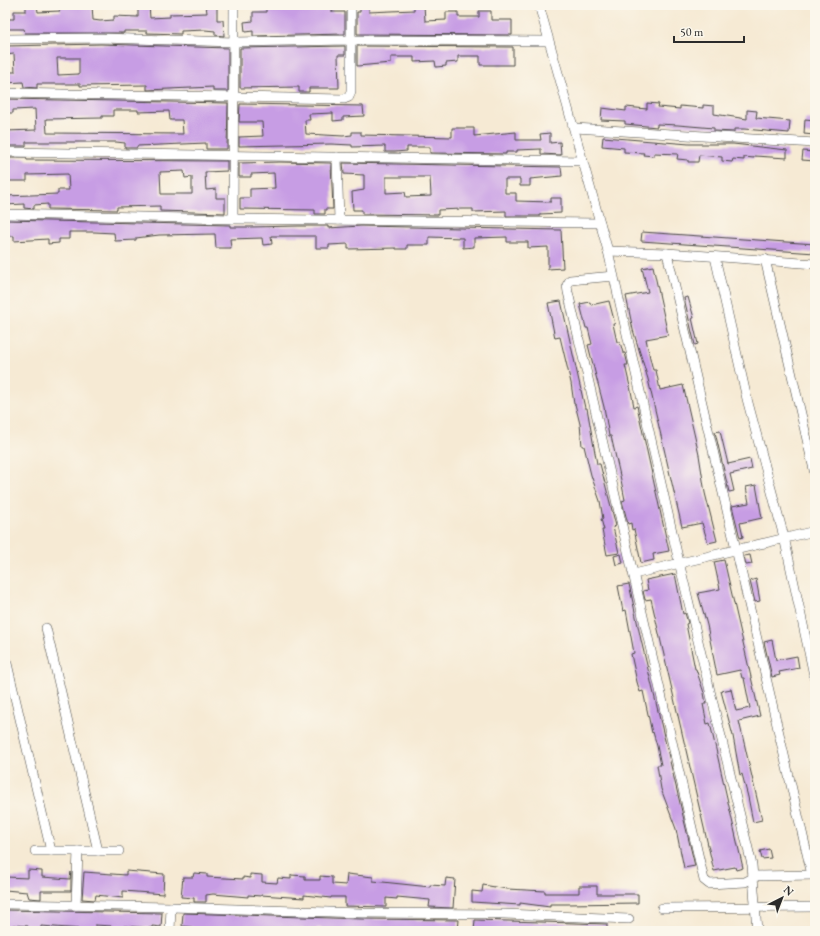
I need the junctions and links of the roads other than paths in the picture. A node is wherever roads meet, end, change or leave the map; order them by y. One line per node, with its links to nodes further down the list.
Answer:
1 (234, 5): 7 (street)
2 (351, 5): 5 (street)
3 (539, 5): 6 (street)
4 (5, 39): 7 (street)
5 (350, 40): 6 (street); 7 (street); 9 (street)
6 (548, 41): 10 (street)
7 (235, 42): 9 (street)
8 (5, 93): 9 (street)
9 (234, 96): 13 (street)
10 (575, 128): 11 (street); 15 (street)
11 (815, 143)
12 (5, 152): 13 (street)
13 (234, 156): 14 (street); 17 (street)
14 (337, 157): 15 (street); 18 (street)
15 (583, 161): 19 (street)
16 (5, 214): 17 (street)
17 (233, 219): 18 (street)
18 (339, 220): 19 (street)
19 (600, 222): 20 (street)
20 (608, 251): 21 (street); 25 (street)
21 (666, 253): 22 (street); 29 (street)
22 (715, 257): 23 (street); 28 (street)
23 (765, 259): 24 (street); 26 (street)
24 (815, 264)
25 (614, 276): 30 (street); 31 (street)
26 (815, 474)
27 (815, 531): 28 (street)
28 (784, 537): 29 (street); 34 (street)
29 (735, 550): 30 (street); 40 (street)
30 (679, 562): 31 (street); 41 (street)
31 (634, 574): 41 (street)
32 (46, 628): 38 (street)
33 (5, 655): 36 (street)
34 (815, 680)
35 (34, 851): 36 (street)
36 (51, 851): 37 (street)
37 (78, 851): 38 (street); 43 (street)
38 (98, 851): 39 (street)
39 (119, 851)
40 (814, 875): 41 (street)
41 (753, 876): 45 (street)
42 (5, 904): 43 (street)
43 (76, 905): 44 (street)
44 (171, 907): 48 (street); 49 (street)
45 (756, 907): 46 (street); 47 (street); 50 (street)
46 (815, 907)
47 (662, 908)
48 (629, 919)
49 (170, 931)
50 (757, 931)

